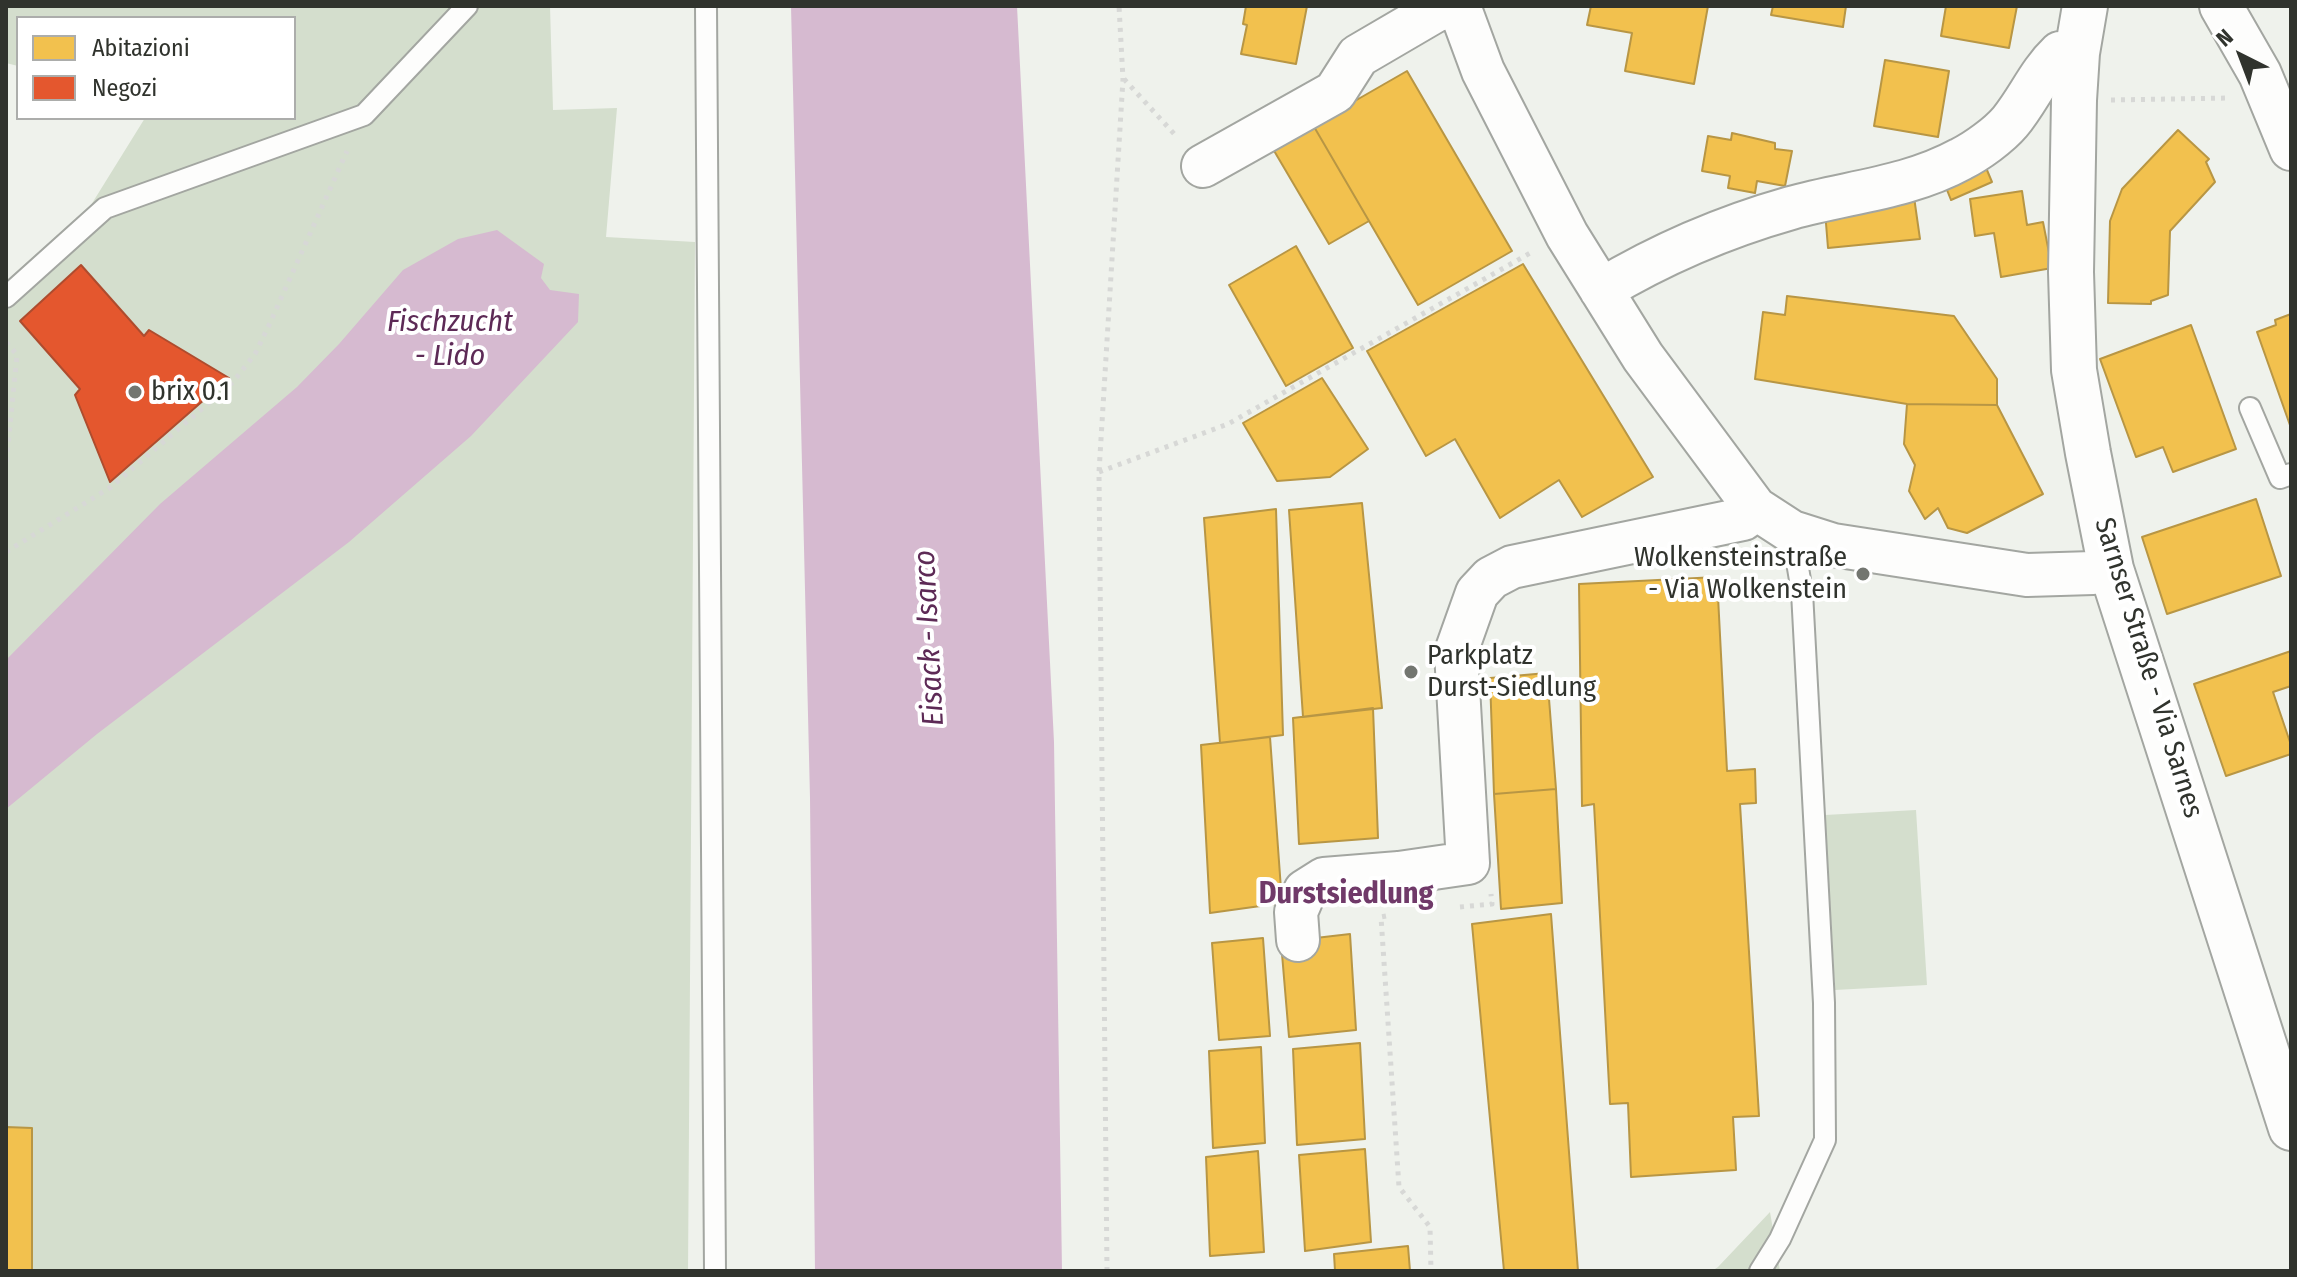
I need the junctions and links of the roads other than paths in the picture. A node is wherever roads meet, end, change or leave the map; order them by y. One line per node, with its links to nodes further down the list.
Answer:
1 (467, 6): 12 (lane)
2 (706, 6): 20 (lane)
3 (1451, 6): 10 (street)
4 (1459, 6): 11 (street)
5 (2085, 6): 7 (street, Sarnser Straße - Via Sarnes)
6 (2221, 6): 8 (street)
7 (2077, 53): 11 (street); 17 (street, Sarnser Straße - Via Sarnes)
8 (2274, 82): 9 (street)
9 (2291, 149)
10 (1203, 166)
11 (1601, 290): 15 (street)
12 (6, 297)
13 (2250, 408): 14 (lane)
14 (2291, 474)
15 (1755, 508): 16 (street); 18 (street)
16 (1792, 532): 17 (street); 21 (lane)
17 (2111, 569): 19 (street, Sarnser Straße - Via Sarnes)
18 (1298, 940)
19 (2291, 1128)
20 (715, 1271)
21 (1760, 1271)

